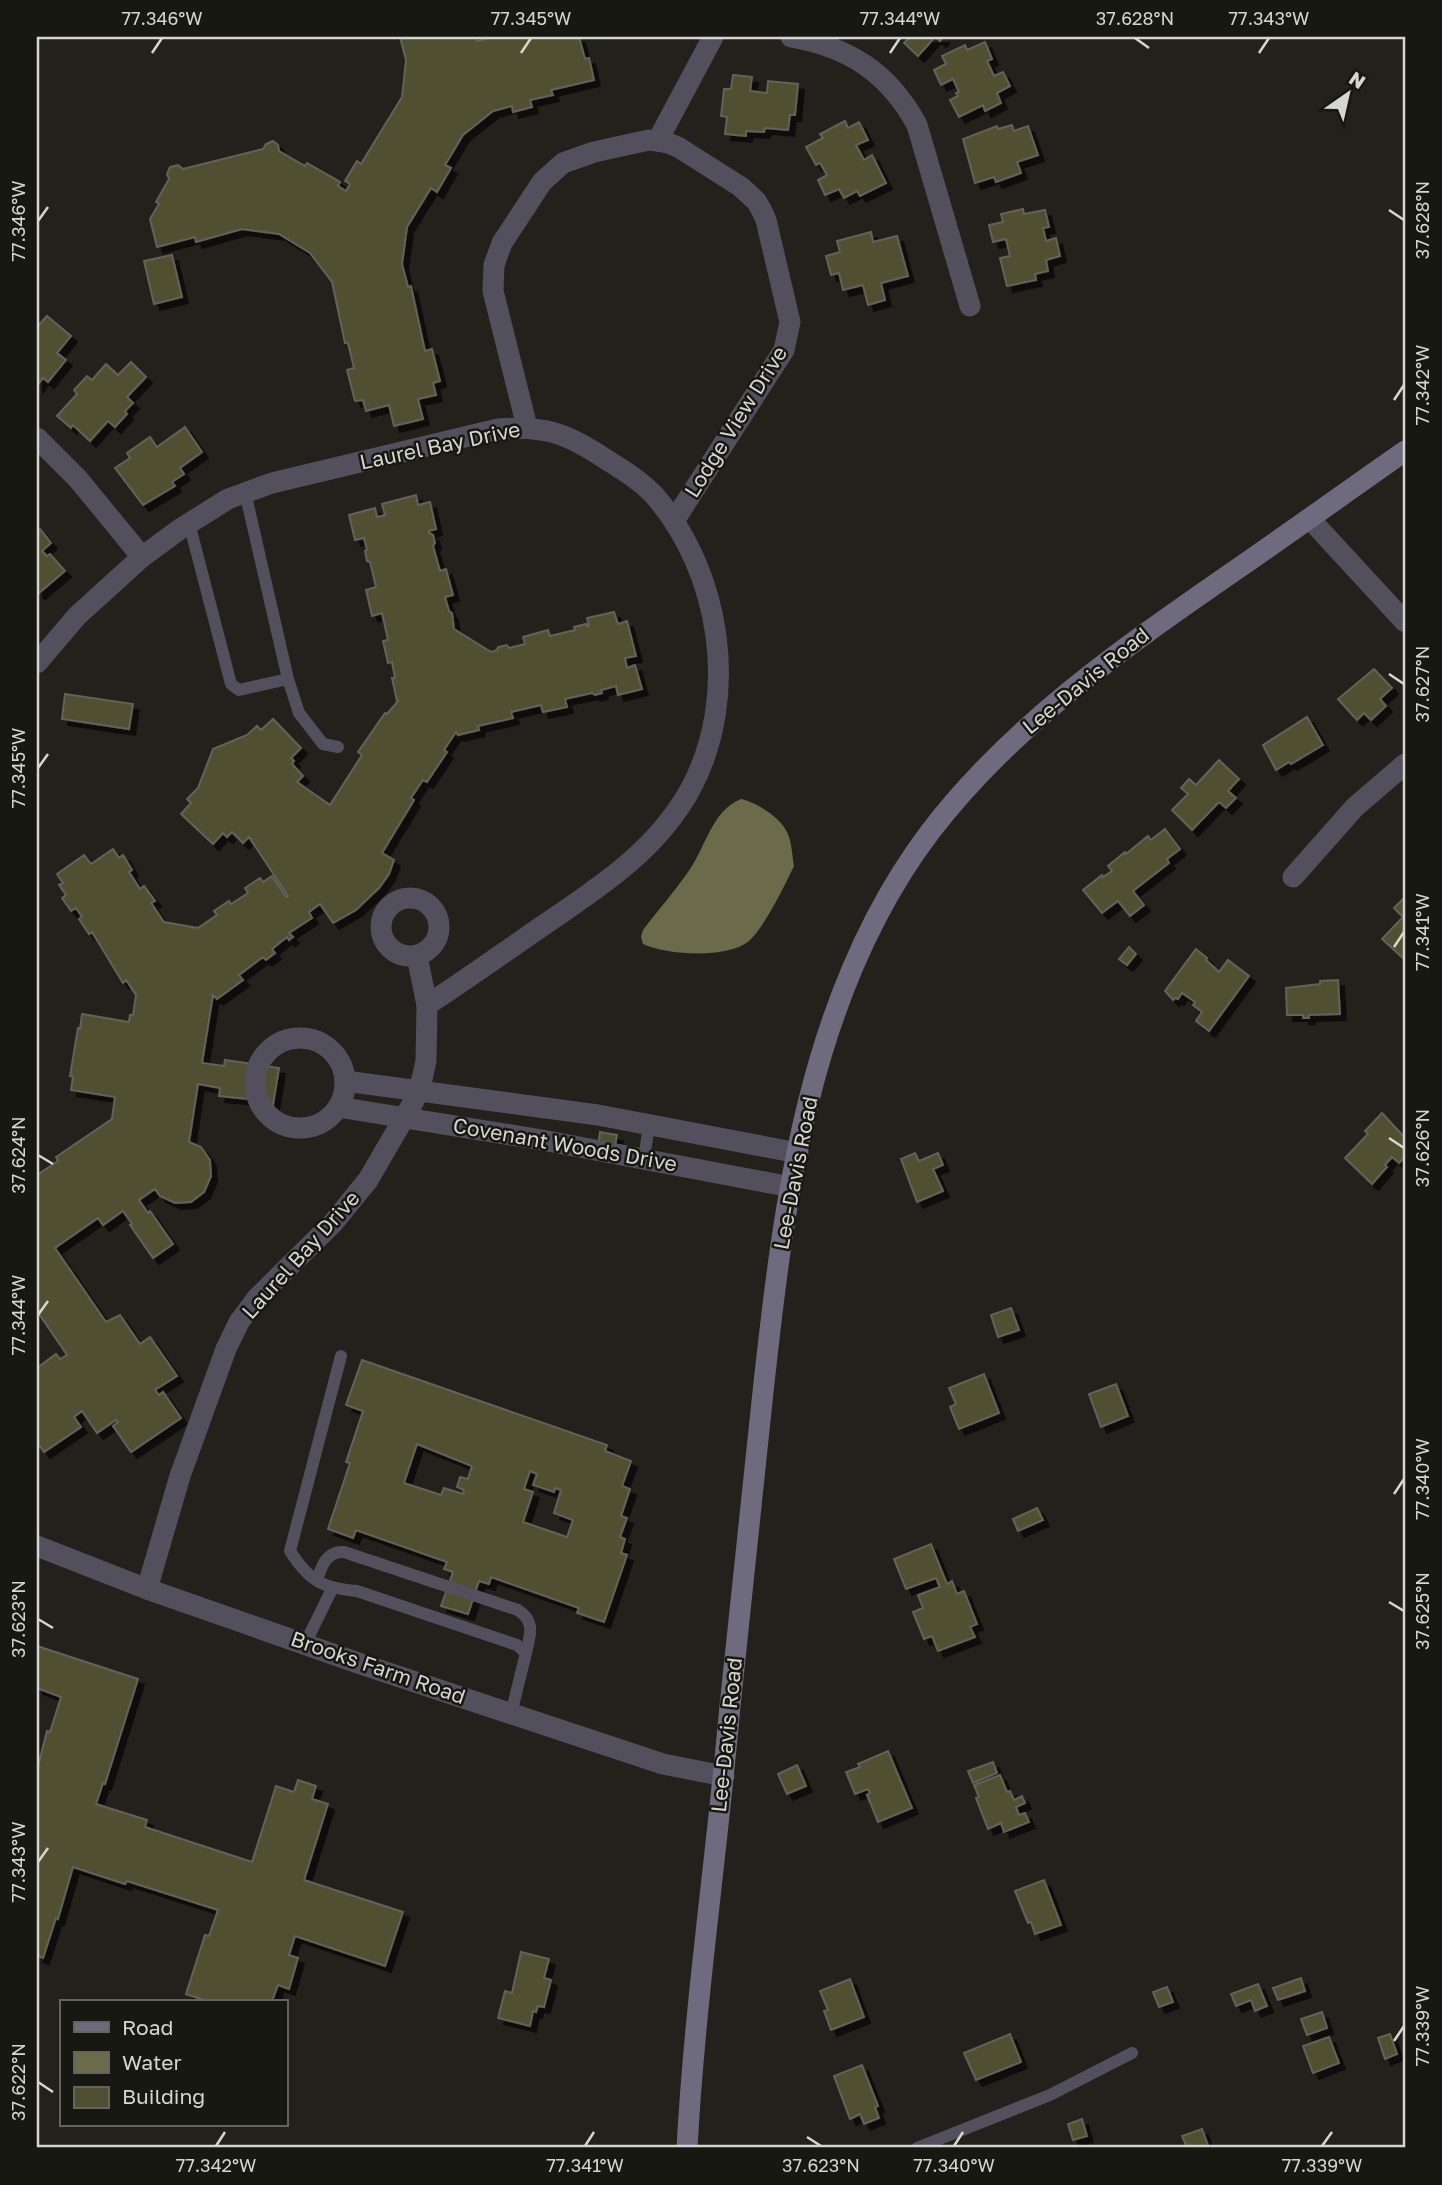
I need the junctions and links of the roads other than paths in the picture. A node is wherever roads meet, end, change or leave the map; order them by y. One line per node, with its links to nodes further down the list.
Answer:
1 (713, 37): 3 (street)
2 (791, 37): 4 (street)
3 (658, 140): 5 (street); 10 (street, Lodge View Drive)
4 (970, 306)
5 (527, 427): 8 (street, Laurel Bay Drive); 10 (street, Laurel Bay Drive)
6 (37, 438): 12 (street)
7 (1405, 451): 9 (main road, Lee-Davis Road)
8 (245, 492): 11 (street, Laurel Bay Drive); 15 (lane)
9 (1310, 519): 13 (street); 26 (main road, Lee-Davis Road)
10 (674, 522): 20 (street, Laurel Bay Drive)
11 (189, 523): 12 (street, Laurel Bay Drive); 15 (lane)
12 (142, 557): 14 (street, Laurel Bay Drive)
13 (1405, 622)
14 (37, 663)
15 (288, 679): 16 (lane)
16 (338, 747)
17 (1405, 764): 18 (street)
18 (1293, 877)
19 (418, 956): 20 (street, Laurel Bay Drive)
20 (427, 1005): 22 (street, Laurel Bay Drive)
21 (345, 1081): 22 (street, Covenant Woods Drive); 23 (street); 23 (street)
22 (417, 1092): 24 (street, Laurel Bay Drive); 25 (street, Covenant Woods Drive)
23 (338, 1107): 24 (street, Covenant Woods Drive)
24 (405, 1117): 27 (street, Covenant Woods Drive); 32 (street, Laurel Bay Drive)
25 (649, 1125): 26 (street, Covenant Woods Drive); 27 (lane)
26 (797, 1153): 28 (main road, Lee-Davis Road)
27 (644, 1159): 28 (street, Covenant Woods Drive)
28 (791, 1187): 37 (main road, Lee-Davis Road)
29 (341, 1356): 31 (lane)
30 (37, 1546): 32 (street, Brooks Farm Road)
31 (317, 1580): 33 (lane); 35 (lane)
32 (148, 1589): 34 (street, Brooks Farm Road)
33 (332, 1589): 34 (lane); 35 (lane)
34 (305, 1644): 36 (street, Brooks Farm Road)
35 (526, 1653): 36 (lane)
36 (512, 1714): 37 (street, Brooks Farm Road)
37 (724, 1776): 39 (main road, Lee-Davis Road)
38 (1132, 2053): 40 (lane)
39 (687, 2148)
40 (916, 2148)

